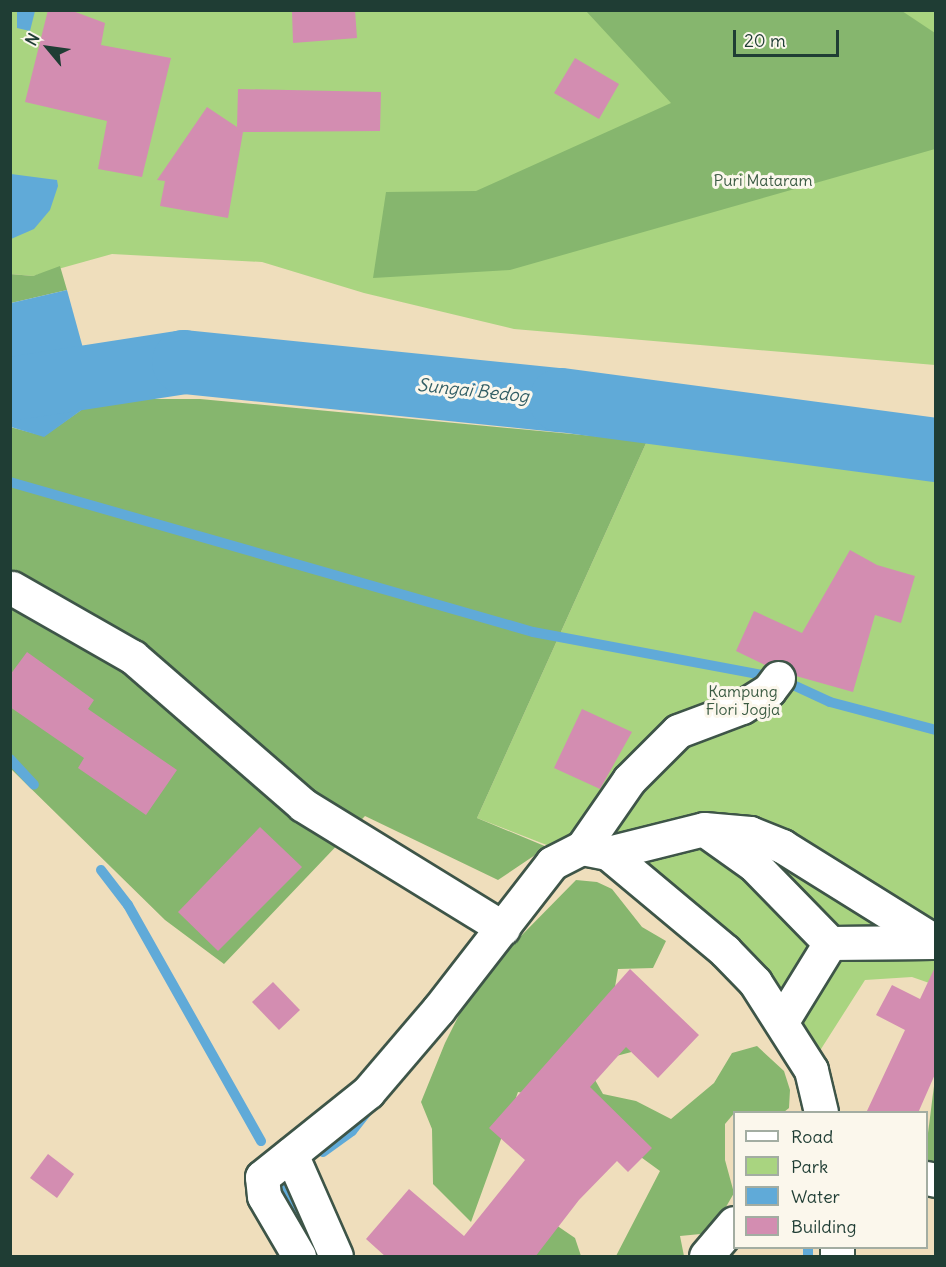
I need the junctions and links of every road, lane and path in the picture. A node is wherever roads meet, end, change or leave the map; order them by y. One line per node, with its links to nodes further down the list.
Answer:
1 (12, 588): 5 (street)
2 (778, 678): 4 (street)
3 (704, 829): 4 (street); 6 (street); 7 (street)
4 (595, 850): 5 (street); 8 (street)
5 (503, 928): 10 (street)
6 (934, 942): 7 (street)
7 (830, 943): 8 (street)
8 (782, 1021): 9 (street)
9 (821, 1111)
10 (291, 1154): 12 (street); 13 (street)
11 (733, 1225): 14 (street)
12 (299, 1257)
13 (336, 1257)
14 (706, 1257)

